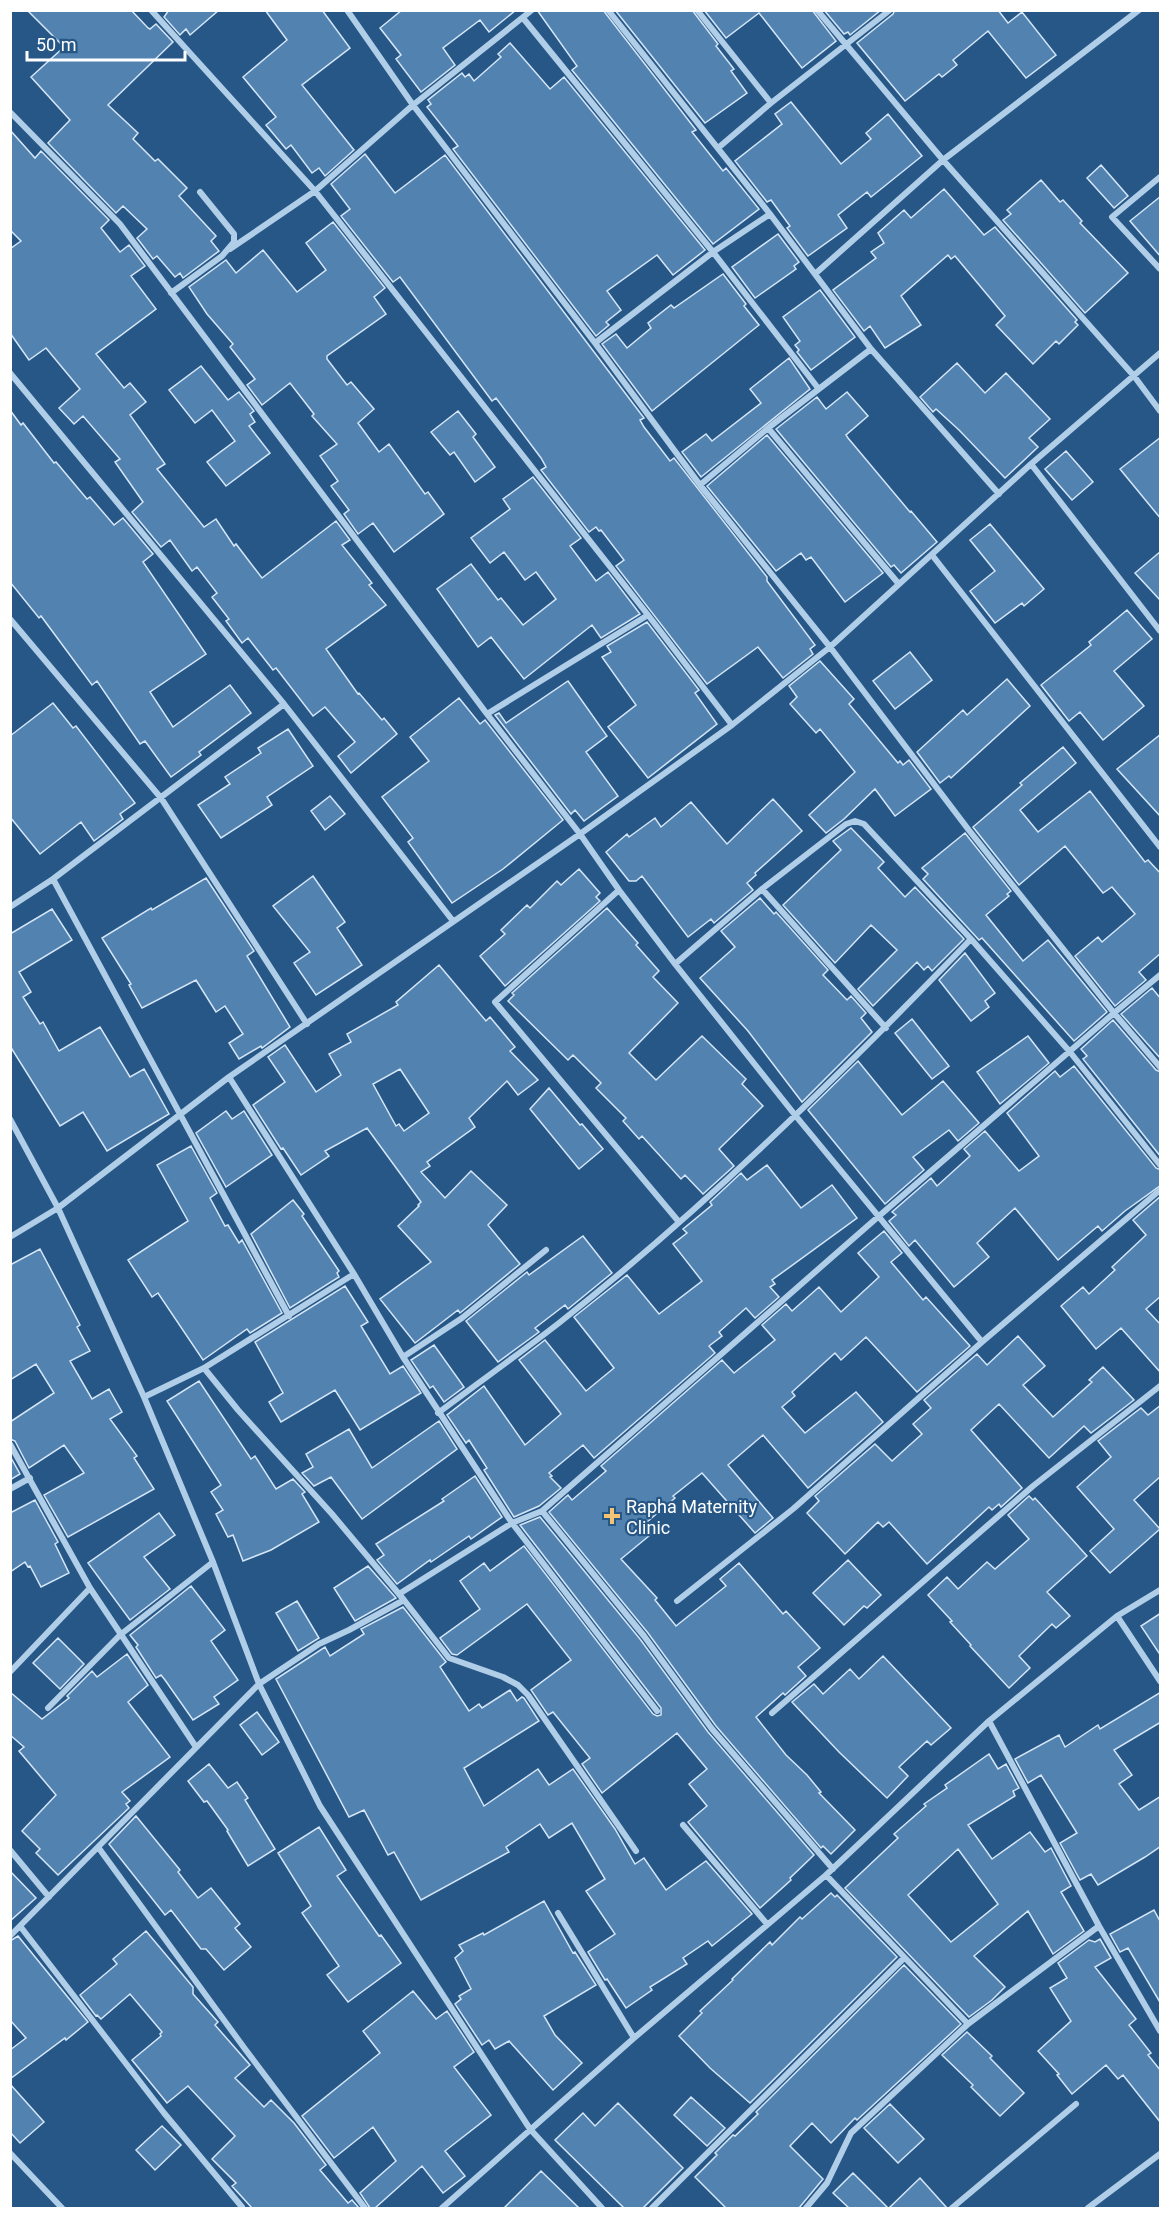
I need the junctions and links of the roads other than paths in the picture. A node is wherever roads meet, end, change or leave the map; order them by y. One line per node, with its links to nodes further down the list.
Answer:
1 (151, 10): 17 (street)
2 (347, 10): 12 (street)
3 (532, 10): 9 (street)
4 (608, 10): 14 (street)
5 (697, 10): 11 (street)
6 (817, 10): 10 (street)
7 (890, 10): 10 (street)
8 (1139, 10): 15 (street)
9 (523, 18): 12 (street); 21 (street)
10 (845, 44): 11 (street); 15 (street)
11 (771, 102): 14 (street)
12 (413, 105): 17 (street); 25 (street)
13 (10, 112): 24 (street)
14 (718, 148): 19 (street)
15 (943, 160): 23 (street); 29 (street)
16 (1161, 177): 22 (street)
17 (315, 191): 20 (street); 38 (street)
18 (200, 192): 20 (street)
19 (770, 214): 21 (street); 23 (street)
20 (230, 249): 24 (street)
21 (713, 252): 25 (street); 30 (street)
22 (1161, 269)
23 (815, 274): 26 (street)
24 (171, 293): 43 (street)
25 (595, 343): 34 (street)
26 (871, 349): 30 (street); 35 (street)
27 (1161, 353): 29 (street)
28 (10, 373): 42 (street)
29 (1134, 376): 31 (street); 33 (street)
30 (818, 388): 32 (street)
31 (1161, 411)
32 (768, 428): 34 (street); 37 (street)
33 (1031, 464): 35 (street); 40 (street)
34 (700, 484): 41 (street)
35 (999, 494): 36 (street)
36 (932, 555): 37 (street); 47 (street)
37 (898, 583): 41 (street)
38 (648, 615): 43 (street); 44 (street)
39 (10, 619): 45 (street)
40 (1161, 631)
41 (830, 647): 44 (street); 56 (street)
42 (284, 704): 45 (street); 52 (street)
43 (487, 714): 46 (street)
44 (732, 725): 46 (street)
45 (161, 798): 48 (street); 57 (street)
46 (580, 834): 50 (street); 52 (street)
47 (1161, 847)
48 (53, 879): 51 (street); 62 (street)
49 (762, 889): 53 (street); 54 (street); 58 (street)
50 (619, 890): 54 (street); 69 (street)
51 (10, 908)
52 (453, 921): 57 (street)
53 (971, 939): 58 (street); 59 (street)
54 (675, 963): 63 (street)
55 (1161, 975): 56 (street)
56 (1114, 1012): 59 (street); 60 (street)
57 (307, 1024): 61 (street)
58 (886, 1028): 63 (street)
59 (1070, 1052): 65 (street); 68 (street)
60 (1161, 1067)
61 (229, 1077): 62 (street); 72 (street)
62 (180, 1113): 67 (street); 73 (street)
63 (795, 1115): 68 (street); 69 (street)
64 (10, 1119): 67 (street)
65 (1161, 1165)
66 (1161, 1190): 74 (street)
67 (58, 1208): 70 (street); 78 (street)
68 (879, 1216): 74 (street); 83 (street)
69 (678, 1222): 79 (street)
70 (10, 1237)
71 (546, 1250): 75 (street)
72 (354, 1274): 73 (street); 75 (street)
73 (289, 1316): 76 (street)
74 (982, 1342): 90 (street)
75 (403, 1357): 79 (street)
76 (204, 1368): 78 (street); 88 (street)
77 (1161, 1386): 98 (street)
78 (144, 1397): 85 (street)
79 (438, 1413): 84 (street)
80 (10, 1444): 81 (street)
81 (30, 1478): 82 (street); 86 (street)
82 (10, 1489)
83 (542, 1511): 84 (street); 105 (street)
84 (512, 1523): 88 (street); 97 (street)
85 (213, 1562): 92 (street); 95 (street)
86 (90, 1588): 92 (street); 93 (street)
87 (1161, 1590): 91 (street)
88 (399, 1593): 89 (street)
89 (404, 1600): 95 (street); 104 (street)
90 (677, 1602)
91 (1117, 1616): 94 (street); 99 (street)
92 (120, 1635): 96 (street); 100 (street)
93 (10, 1672)
94 (1161, 1681)
95 (259, 1684): 100 (street); 118 (street)
96 (48, 1708)
97 (657, 1711)
98 (772, 1713)
99 (989, 1721): 105 (street); 111 (street)
100 (196, 1747): 102 (street)
101 (683, 1825): 109 (street)
102 (98, 1847): 107 (street); 123 (street)
103 (10, 1850): 107 (street)
104 (636, 1851)
105 (833, 1869): 106 (street)
106 (826, 1875): 109 (street); 113 (street)
107 (49, 1897): 110 (street)
108 (558, 1913): 116 (street)
109 (767, 1924): 116 (street)
110 (21, 1926): 112 (street); 121 (street)
111 (1099, 1926): 114 (street); 115 (street)
112 (10, 1936)
113 (904, 1958): 114 (street); 126 (street)
114 (968, 2024): 127 (street)
115 (1161, 2031)
116 (633, 2038): 118 (street)
117 (1076, 2104): 128 (street)
118 (530, 2129): 124 (street); 125 (street)
119 (10, 2153): 122 (street)
120 (1161, 2154): 129 (street)
121 (242, 2207)
122 (62, 2208)
123 (365, 2208)
124 (442, 2208)
125 (602, 2208)
126 (652, 2208)
127 (806, 2208)
128 (952, 2208)
129 (1088, 2208)

